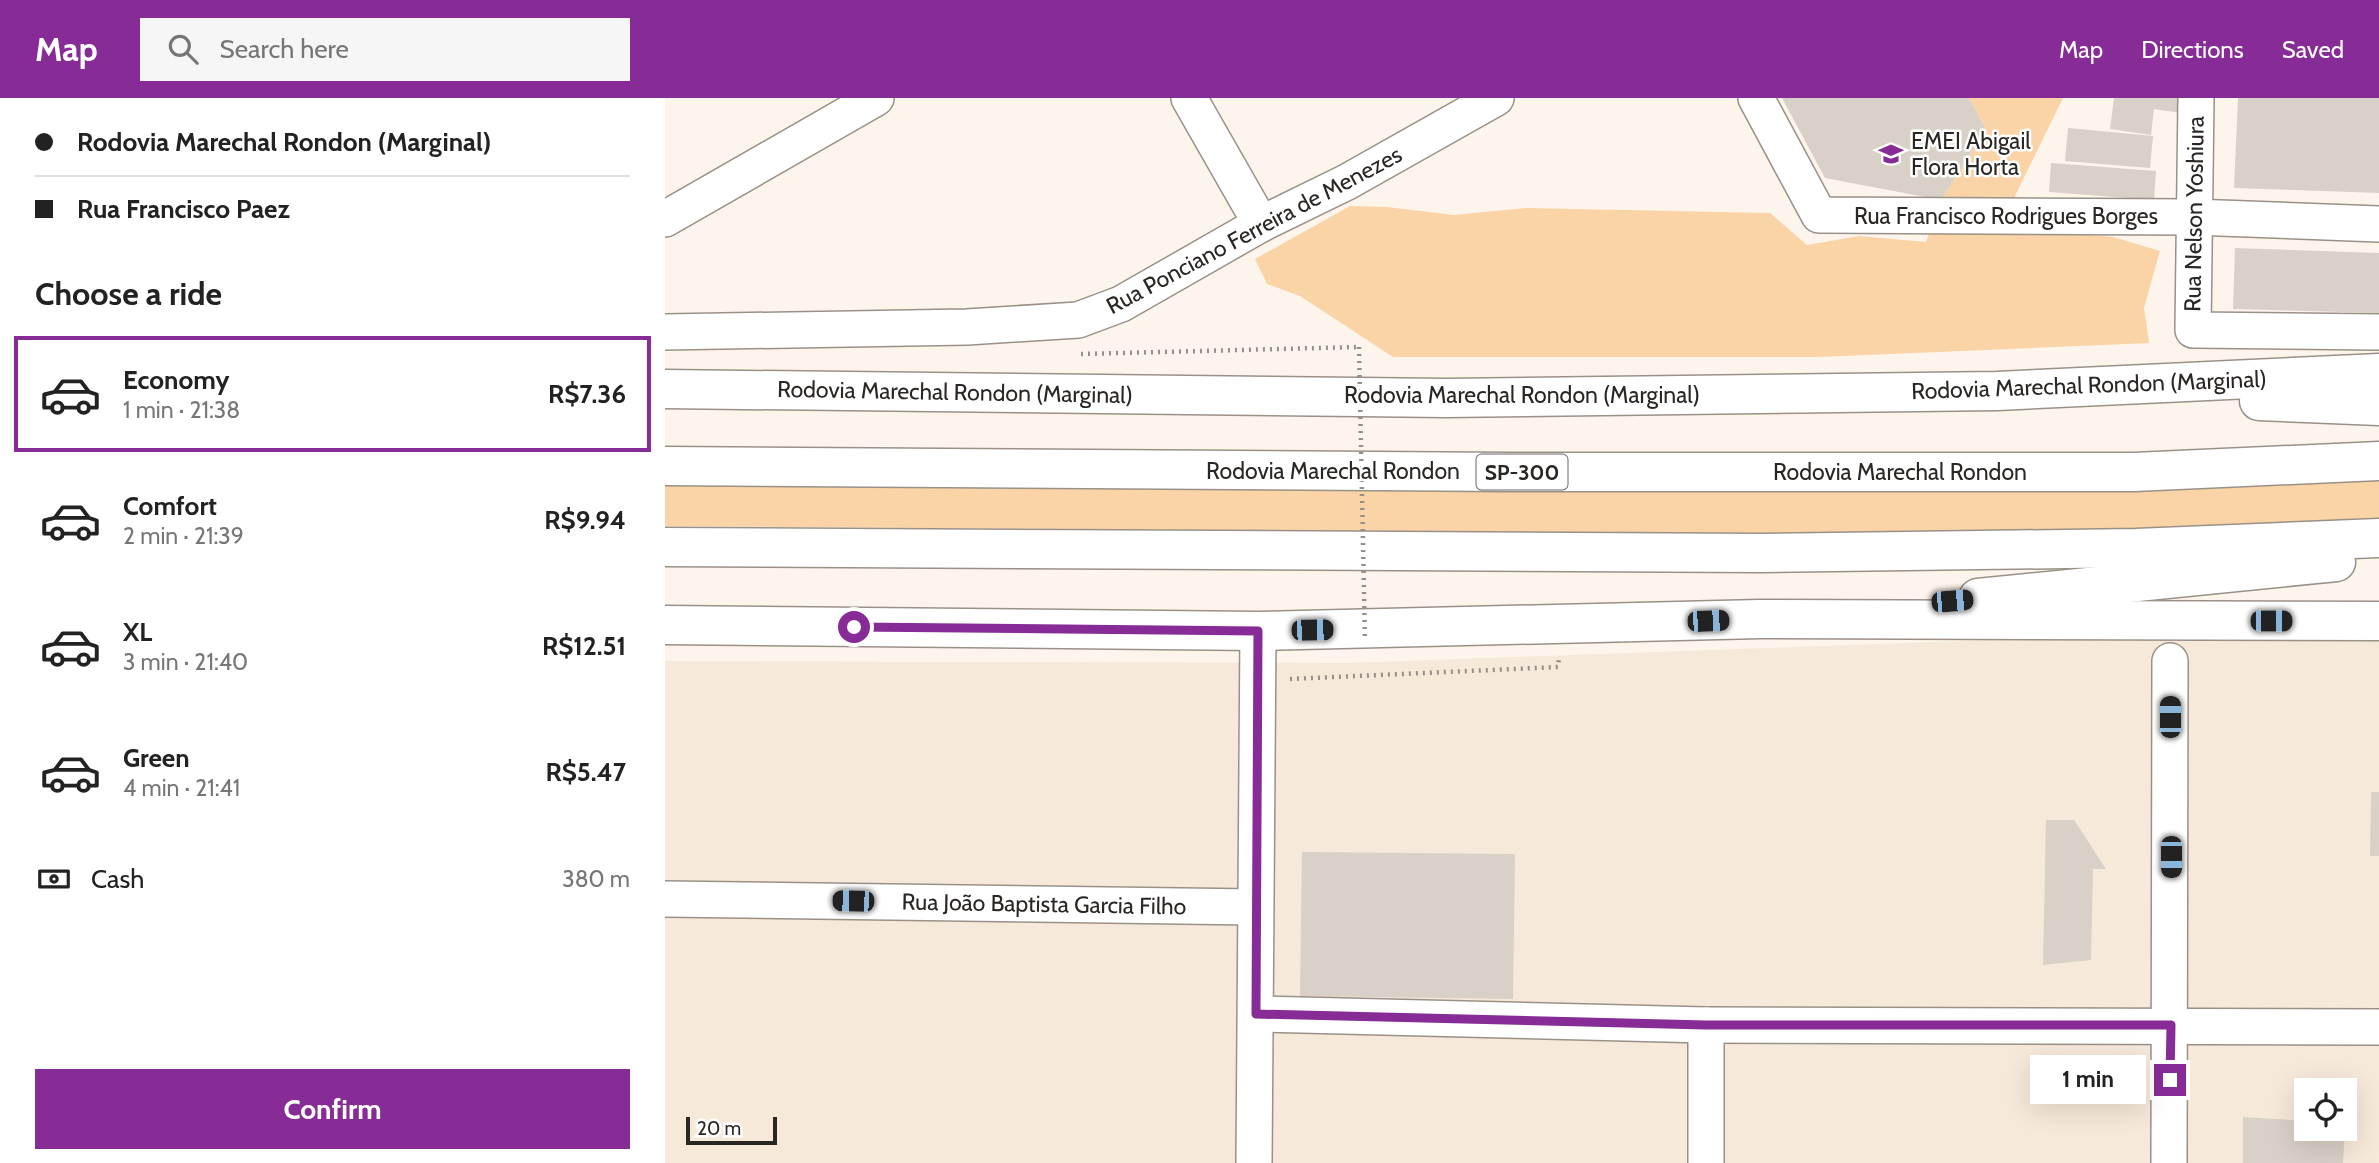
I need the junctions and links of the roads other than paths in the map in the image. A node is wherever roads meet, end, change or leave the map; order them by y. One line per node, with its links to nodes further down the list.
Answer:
1 (876, 98): 7 (street)
2 (1189, 98): 8 (street)
3 (1496, 98): 8 (street, Rua Ponciano Ferreira de Menezes)
4 (1756, 98): 6 (street, Rua Francisco Rodrigues Borges)
5 (2196, 98): 6 (street, Rua Nelson Yoshiura)
6 (2193, 218): 9 (street, Rua Francisco Rodrigues Borges); 11 (street, Rua Nelson Yoshiura)
7 (665, 219)
8 (1262, 224): 10 (street, Rua Ponciano Ferreira de Menezes)
9 (2379, 225)
10 (665, 332)
11 (2379, 332)
12 (2379, 373): 14 (highway, Rodovia Marechal Rondon (Marginal))
13 (665, 389): 14 (highway, Rodovia Marechal Rondon (Marginal))
14 (1997, 391): 15 (highway)
15 (2379, 405)
16 (2379, 461): 17 (highway, Rodovia Marechal Rondon / SP-300)
17 (665, 466)
18 (2379, 538): 19 (highway)
19 (665, 547)
20 (2379, 556): 21 (highway)
21 (1760, 619): 22 (highway); 24 (highway)
22 (2379, 621)
23 (665, 625): 24 (highway)
24 (1258, 631): 27 (street)
25 (2170, 661): 30 (street)
26 (665, 899): 27 (street, Rua João Baptista Garcia Filho)
27 (1255, 907): 28 (street)
28 (1256, 1014): 29 (street); 32 (street)
29 (1706, 1025): 30 (street); 33 (street)
30 (2171, 1025): 31 (street); 34 (street)
31 (2379, 1027)
32 (1254, 1163)
33 (1706, 1163)
34 (2169, 1163)

